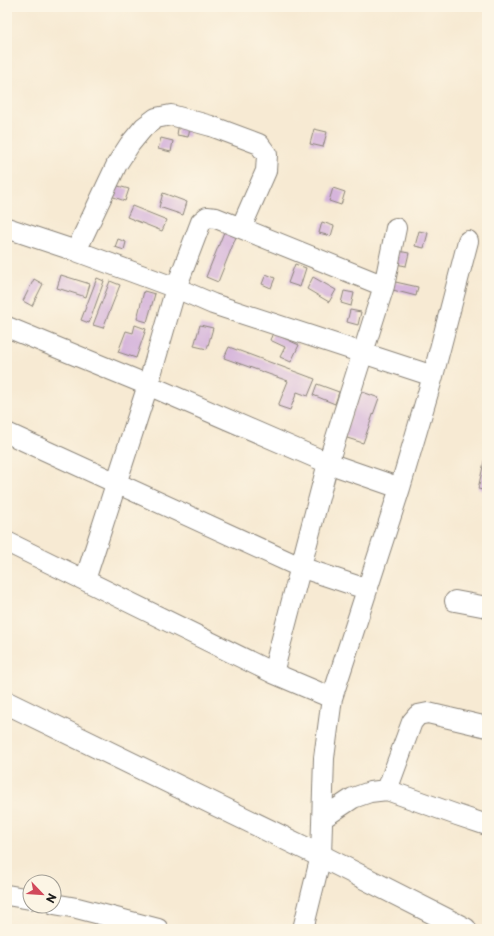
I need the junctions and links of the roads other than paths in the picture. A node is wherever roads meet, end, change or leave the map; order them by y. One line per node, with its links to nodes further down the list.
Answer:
1 (7, 228): 5 (street)
2 (241, 228): 5 (street); 6 (street); 7 (street)
3 (396, 228): 6 (street)
4 (468, 241): 10 (street)
5 (76, 251): 7 (street)
6 (384, 286): 9 (street)
7 (176, 288): 9 (street); 11 (street)
8 (7, 327): 11 (street)
9 (362, 353): 10 (street); 13 (street)
10 (434, 376): 15 (street)
11 (148, 385): 13 (street); 14 (street)
12 (7, 433): 14 (street)
13 (328, 463): 15 (street); 17 (street)
14 (116, 483): 17 (street); 18 (street)
15 (400, 488): 19 (street)
16 (7, 542): 18 (street)
17 (300, 567): 19 (street); 22 (street)
18 (85, 580): 22 (street)
19 (366, 589): 23 (street)
20 (455, 601): 21 (street)
21 (487, 607)
22 (273, 672): 23 (street)
23 (332, 698): 27 (street)
24 (7, 703): 29 (street)
25 (487, 727): 26 (street)
26 (387, 790): 27 (street); 28 (street)
27 (323, 818): 29 (street)
28 (487, 825)
29 (321, 856): 34 (street); 35 (street)
30 (7, 894): 31 (street)
31 (22, 897)
32 (62, 905): 33 (street)
33 (158, 929)
34 (303, 929)
35 (465, 929)

